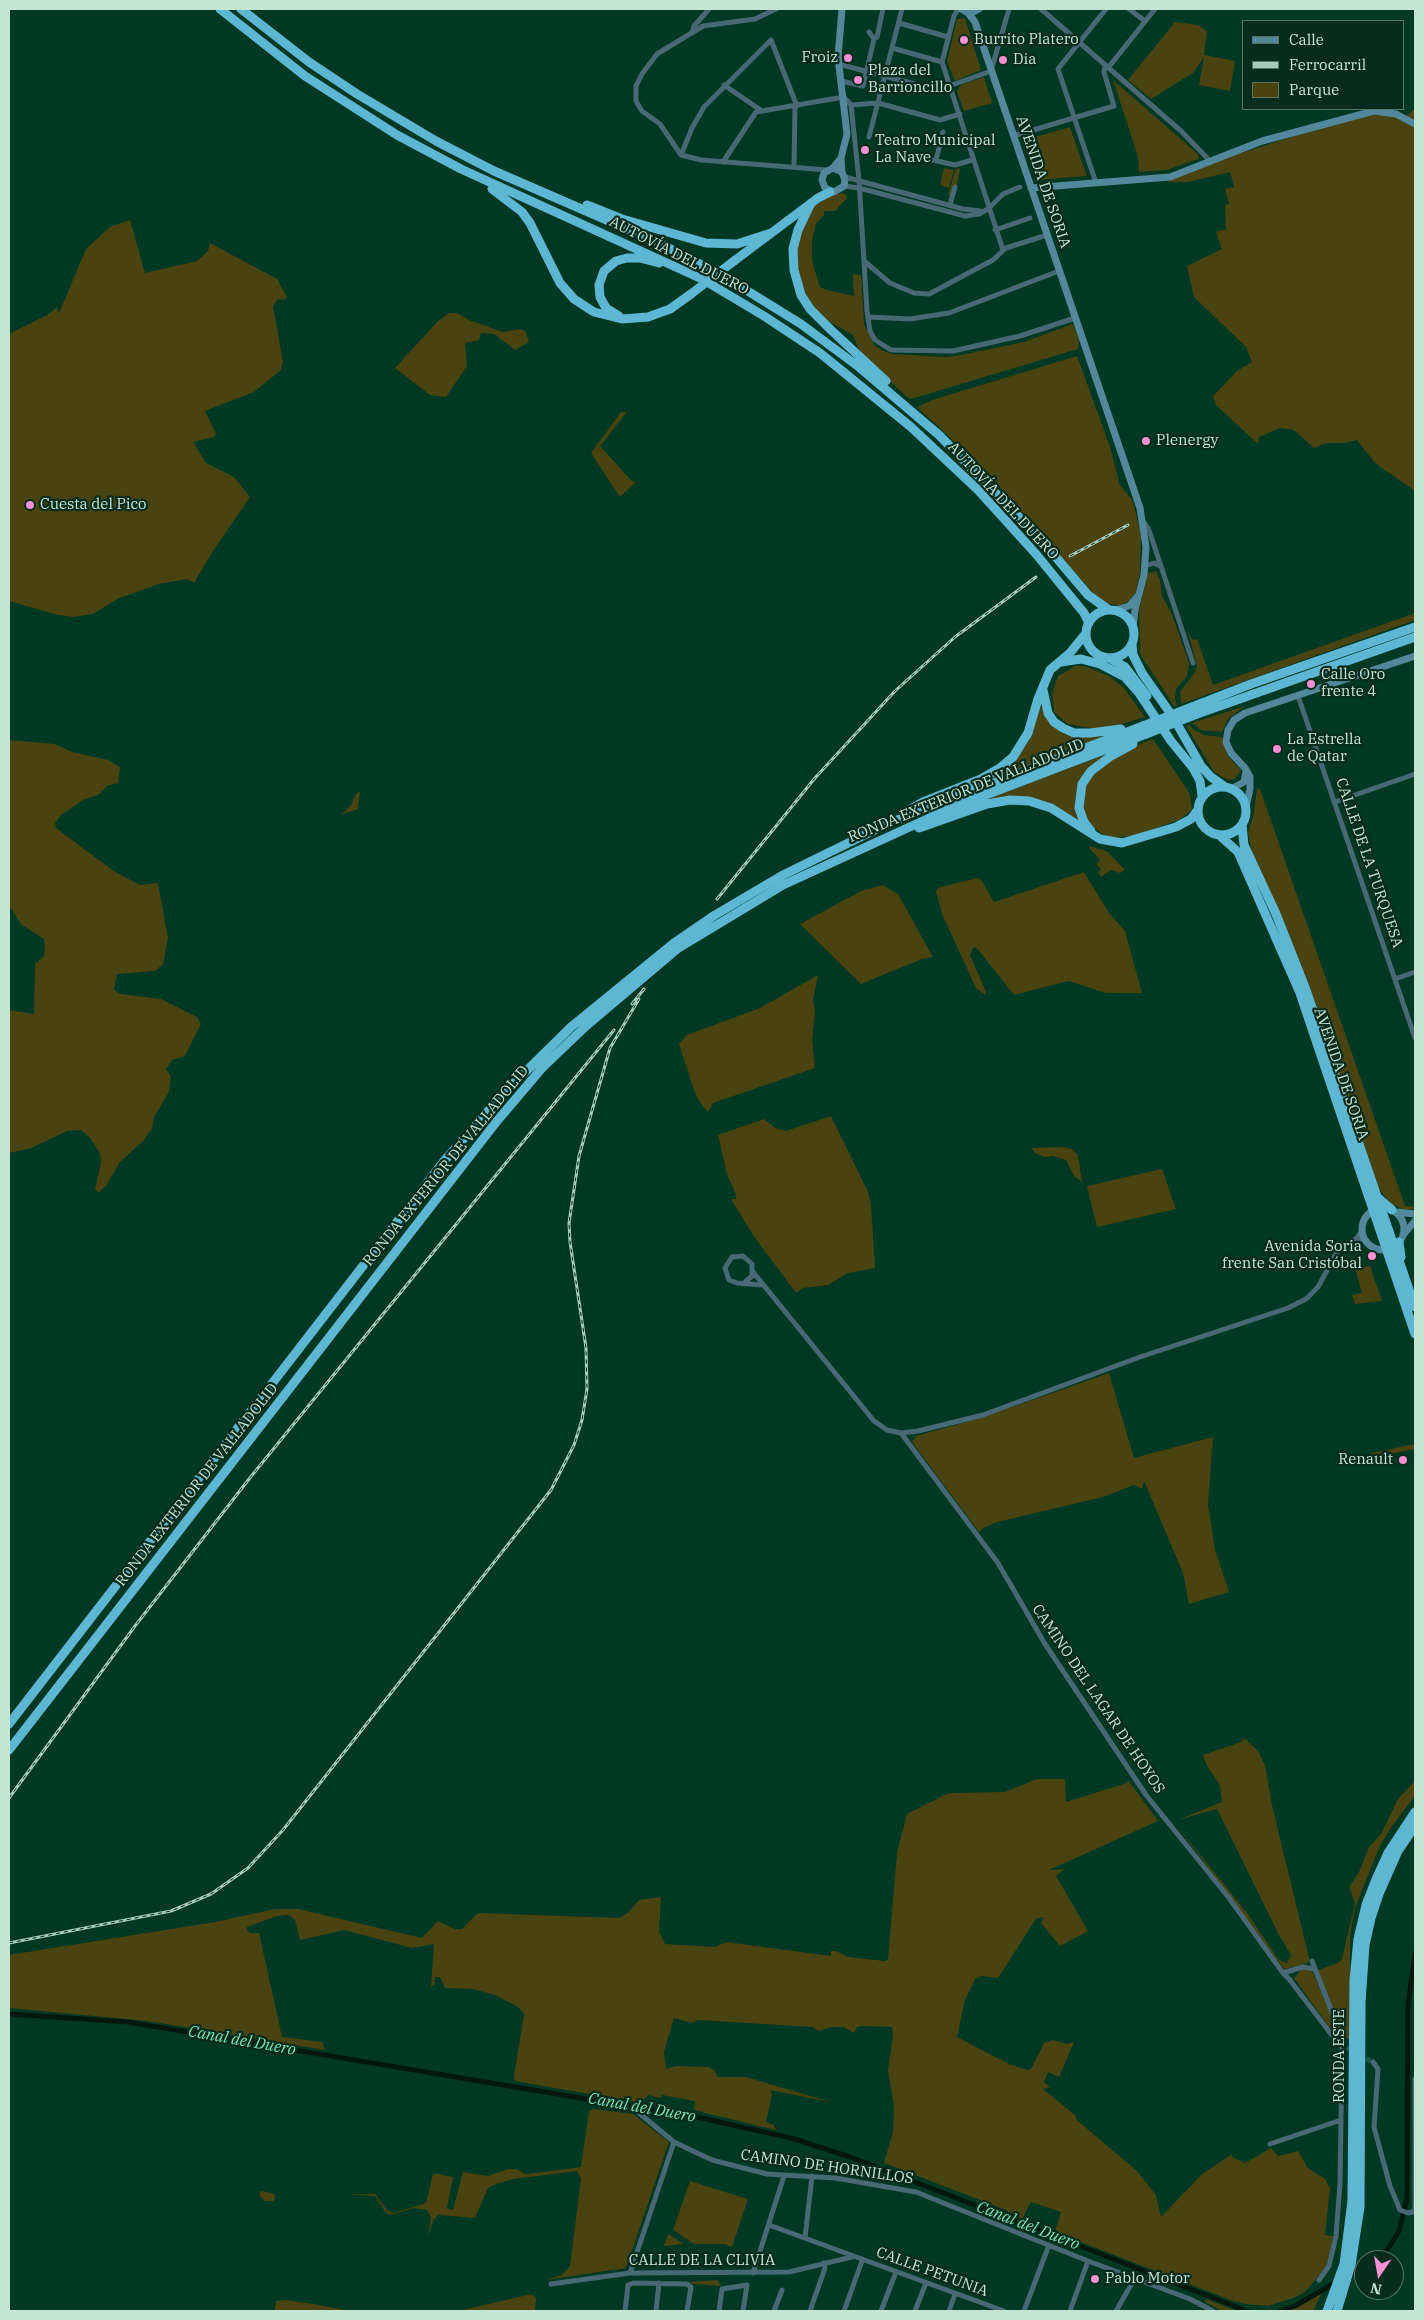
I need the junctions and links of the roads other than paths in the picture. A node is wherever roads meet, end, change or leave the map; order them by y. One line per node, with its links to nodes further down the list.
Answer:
1 (220, 9): 43 (highway, AUTOVÍA DEL DUERO)
2 (241, 9): 39 (highway, AUTOVÍA DEL DUERO)
3 (710, 9): 19 (street)
4 (776, 9): 19 (street)
5 (842, 9): 25 (street)
6 (884, 9): 21 (street)
7 (902, 9): 17 (street)
8 (1009, 9): 27 (street)
9 (1041, 9): 22 (street)
10 (1106, 9): 22 (street)
11 (1129, 9): 15 (street)
12 (1155, 9): 15 (street)
13 (978, 10): 14 (street); 16 (street, AVENIDA DE SORIA)
14 (963, 11): 16 (street, AVENIDA DE SORIA); 20 (street)
15 (1145, 21): 26 (street)
16 (975, 22): 27 (street, AVENIDA DE SORIA)
17 (899, 23): 20 (street); 23 (street)
18 (869, 32): 21 (street)
19 (691, 34): 47 (street)
20 (948, 37): 24 (street)
21 (874, 39): 28 (street)
22 (1080, 43): 26 (street); 40 (street)
23 (892, 48): 24 (street); 29 (street)
24 (942, 62): 32 (street)
25 (838, 64): 28 (street); 30 (street)
26 (1106, 67): 40 (street); 52 (street)
27 (991, 71): 32 (street); 44 (street, AVENIDA DE SORIA)
28 (867, 72): 29 (street); 30 (street)
29 (885, 76): 32 (street); 34 (street)
30 (841, 81): 33 (street)
31 (724, 85): 35 (street); 37 (street); 47 (street)
32 (951, 85): 38 (street)
33 (844, 97): 35 (street); 36 (street); 48 (street)
34 (878, 103): 36 (street); 38 (street); 45 (street)
35 (796, 106): 37 (street); 53 (street)
36 (851, 106): 57 (street)
37 (762, 111): 51 (street)
38 (960, 114): 50 (street)
39 (396, 118): 70 (highway); 79 (highway, AUTOVÍA DEL DUERO)
40 (1074, 118): 44 (street); 58 (street)
41 (1415, 124): 52 (street)
42 (943, 132): 49 (street)
43 (396, 135): 77 (highway); 78 (highway, AUTOVÍA DEL DUERO)
44 (1013, 136): 64 (street, AVENIDA DE SORIA)
45 (869, 137)
46 (906, 154): 49 (street)
47 (681, 155): 51 (street)
48 (841, 158): 54 (street); 56 (street)
49 (936, 160): 50 (street)
50 (972, 160): 67 (street)
51 (723, 162): 53 (street)
52 (1211, 162): 58 (street)
53 (794, 167): 55 (street)
54 (830, 169): 55 (street); 56 (street); 59 (street)
55 (810, 170): 59 (street)
56 (843, 175): 57 (street); 60 (street)
57 (859, 180): 62 (street); 66 (street)
58 (1096, 183): 64 (street)
59 (825, 186): 60 (street); 65 (highway)
60 (844, 186): 62 (street)
61 (1020, 187): 67 (street)
62 (859, 188): 67 (street); 73 (street)
63 (955, 188): 66 (street)
64 (1031, 188): 71 (street, AVENIDA DE SORIA)
65 (814, 200): 70 (highway); 79 (highway)
66 (950, 205): 67 (street)
67 (988, 209): 69 (street)
68 (1030, 218): 69 (street)
69 (996, 230): 72 (street)
70 (771, 234): 77 (highway, bridge)
71 (1047, 235): 72 (street); 74 (street, AVENIDA DE SORIA)
72 (1003, 250): 73 (street)
73 (864, 261): 75 (street)
74 (1059, 271): 75 (street); 76 (street, AVENIDA DE SORIA)
75 (869, 317): 76 (street)
76 (1075, 318): 80 (street, AVENIDA DE SORIA)
77 (631, 319): 78 (highway)
78 (788, 332): 85 (highway, AUTOVÍA DEL DUERO)
79 (939, 435): 84 (highway, AUTOVÍA DEL DUERO)
80 (1143, 521): 81 (street, AVENIDA DE SORIA); 82 (street)
81 (1145, 566): 82 (street); 83 (street, AVENIDA DE SORIA)
82 (1160, 566): 96 (street)
83 (1138, 597): 84 (street); 87 (street, AVENIDA DE SORIA)
84 (1111, 611): 85 (highway); 87 (highway)
85 (1089, 623): 88 (highway)
86 (1415, 628): 99 (highway, RONDA EXTERIOR DE VALLADOLID)
87 (1133, 630): 90 (highway)
88 (1086, 633): 91 (highway); 92 (highway)
89 (1415, 638): 99 (highway, RONDA EXTERIOR DE VALLADOLID)
90 (1132, 645): 94 (highway); 104 (highway)
91 (1091, 649): 92 (highway); 94 (highway)
92 (1070, 653): 95 (highway)
93 (1415, 656): 98 (street)
94 (1109, 658): 101 (highway)
95 (1059, 662): 97 (highway); 101 (highway)
96 (1193, 663)
97 (1042, 688): 100 (highway); 109 (highway)
98 (1298, 696): 102 (street); 106 (street, CALLE DE LA TURQUESA)
99 (1194, 711): 100 (highway, RONDA EXTERIOR DE VALLADOLID, bridge)
100 (1144, 730): 109 (highway, RONDA EXTERIOR DE VALLADOLID); 114 (highway); 115 (highway, RONDA EXTERIOR DE VALLADOLID)
101 (1193, 768): 105 (highway)
102 (1245, 768): 104 (street); 107 (street)
103 (1415, 774): 106 (street)
104 (1228, 788): 105 (highway); 107 (highway)
105 (1202, 796): 108 (highway)
106 (1335, 802): 117 (street, CALLE DE LA TURQUESA)
107 (1246, 807): 110 (highway)
108 (1197, 811): 111 (highway); 112 (highway)
109 (887, 824): 134 (highway, RONDA EXTERIOR DE VALLADOLID)
110 (1242, 825): 113 (highway); 119 (highway, AVENIDA DE SORIA)
111 (1176, 827): 112 (highway); 114 (highway)
112 (1206, 830): 113 (highway)
113 (1219, 835): 120 (highway, AVENIDA DE SORIA)
114 (1100, 839): 115 (highway)
115 (873, 842): 135 (highway, RONDA EXTERIOR DE VALLADOLID)
116 (1415, 972): 117 (street)
117 (1395, 979): 118 (street, CALLE DE LA TURQUESA)
118 (1415, 1038)
119 (1377, 1196): 120 (highway, AVENIDA DE SORIA); 121 (highway)
120 (1377, 1209): 121 (street); 124 (street); 127 (highway, AVENIDA DE SORIA)
121 (1394, 1211): 122 (street); 127 (street)
122 (1415, 1214)
123 (1415, 1221): 127 (street)
124 (1363, 1229): 125 (street); 126 (street)
125 (1357, 1238): 126 (street); 133 (street)
126 (1366, 1240): 127 (street)
127 (1395, 1243): 131 (highway); 132 (highway, AVENIDA DE SORIA)
128 (753, 1272): 129 (street); 129 (street); 130 (street)
129 (746, 1282): 130 (street)
130 (762, 1284): 133 (street)
131 (1415, 1307)
132 (1415, 1334)
133 (900, 1433): 140 (street, CAMINO DEL LAGAR DE HOYOS)
134 (9, 1724)
135 (9, 1750)
136 (1415, 1812): 159 (highway, RONDA ESTE)
137 (1415, 1826): 159 (highway, RONDA ESTE)
138 (1312, 1960): 139 (street)
139 (1314, 1970): 140 (street); 146 (street)
140 (1283, 1973): 141 (street, CAMINO DEL LAGAR DE HOYOS)
141 (1338, 2043)
142 (1373, 2062): 151 (street)
143 (1415, 2079): 144 (street)
144 (1415, 2112): 151 (street)
145 (639, 2113): 147 (street, CAMINO DE HORNILLOS)
146 (1341, 2120): 148 (street); 164 (street)
147 (674, 2142): 149 (street, CAMINO DE HORNILLOS); 160 (street)
148 (1270, 2144)
149 (784, 2176): 150 (street, CAMINO DE HORNILLOS); 152 (street)
150 (812, 2176): 153 (street); 154 (street, CAMINO DE HORNILLOS)
151 (1415, 2211)
152 (770, 2225): 153 (street, CALLE PETUNIA); 162 (street)
153 (805, 2238): 155 (street, CALLE PETUNIA)
154 (1049, 2245): 157 (street, CAMINO DE HORNILLOS); 183 (street)
155 (852, 2256): 156 (street, CALLE PETUNIA); 158 (street, CALLE DE LA CLIVIA)
156 (862, 2261): 161 (street, CALLE PETUNIA); 178 (street)
157 (1088, 2261): 163 (street, CAMINO DE HORNILLOS); 184 (street)
158 (824, 2264): 162 (street, CALLE DE LA CLIVIA); 177 (street)
159 (1348, 2264): 168 (highway, RONDA ESTE)
160 (630, 2272): 162 (street, CALLE DE LA CLIVIA); 167 (street, CALLE DE LA CLIVIA)
161 (896, 2272): 166 (street, CALLE PETUNIA); 179 (street)
162 (753, 2273)
163 (1135, 2278): 185 (street); 186 (street, CAMINO DE HORNILLOS)
164 (1319, 2280)
165 (659, 2283): 171 (street); 172 (street); 173 (street)
166 (926, 2283): 170 (street, CALLE PETUNIA); 180 (street)
167 (551, 2284)
168 (1340, 2289): 187 (highway, RONDA ESTE); 188 (highway, RONDA ESTE)
169 (782, 2290): 176 (street)
170 (955, 2294): 181 (street); 182 (street, CALLE PETUNIA)
171 (625, 2311)
172 (656, 2311)
173 (687, 2311)
174 (719, 2311): 175 (street)
175 (743, 2311)
176 (774, 2311)
177 (810, 2311)
178 (844, 2311)
179 (881, 2311)
180 (915, 2311)
181 (949, 2311)
182 (1004, 2311)
183 (1024, 2311)
184 (1070, 2311)
185 (1116, 2311)
186 (1213, 2311)
187 (1327, 2311)
188 (1337, 2311)

